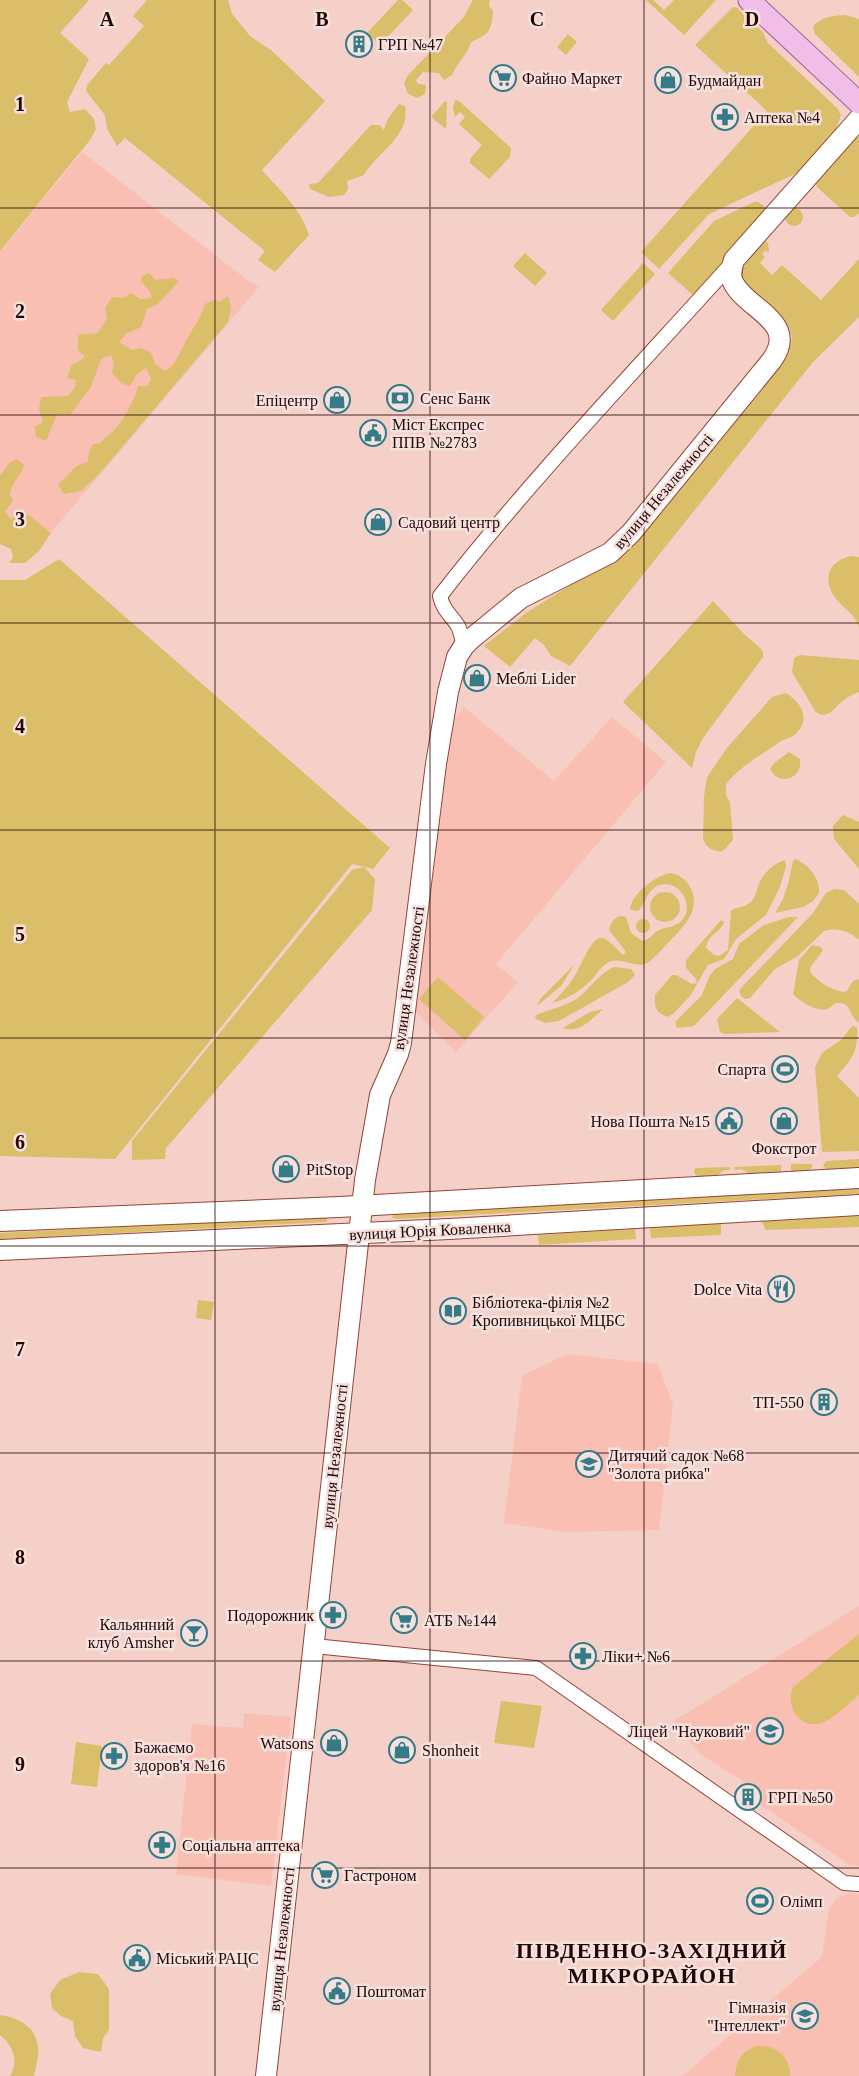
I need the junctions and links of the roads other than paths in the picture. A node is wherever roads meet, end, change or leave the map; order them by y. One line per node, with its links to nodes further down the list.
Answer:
1 (749, 0): 2 (main road)
2 (859, 103)
3 (859, 119): 4 (street)
4 (734, 260): 5 (street); 5 (street, вулиця Незалежності)
5 (464, 646): 8 (street, вулиця Незалежності)
6 (859, 1178): 8 (street, вулиця Юрія Коваленка)
7 (859, 1204): 10 (street, вулиця Юрія Коваленка)
8 (362, 1205): 9 (street, вулиця Юрія Коваленка); 10 (street, вулиця Незалежності)
9 (0, 1221)
10 (359, 1233): 11 (street, вулиця Юрія Коваленка); 12 (street, вулиця Незалежності)
11 (0, 1250)
12 (314, 1646): 13 (street); 14 (street, вулиця Незалежності)
13 (859, 1884)
14 (266, 2076)

